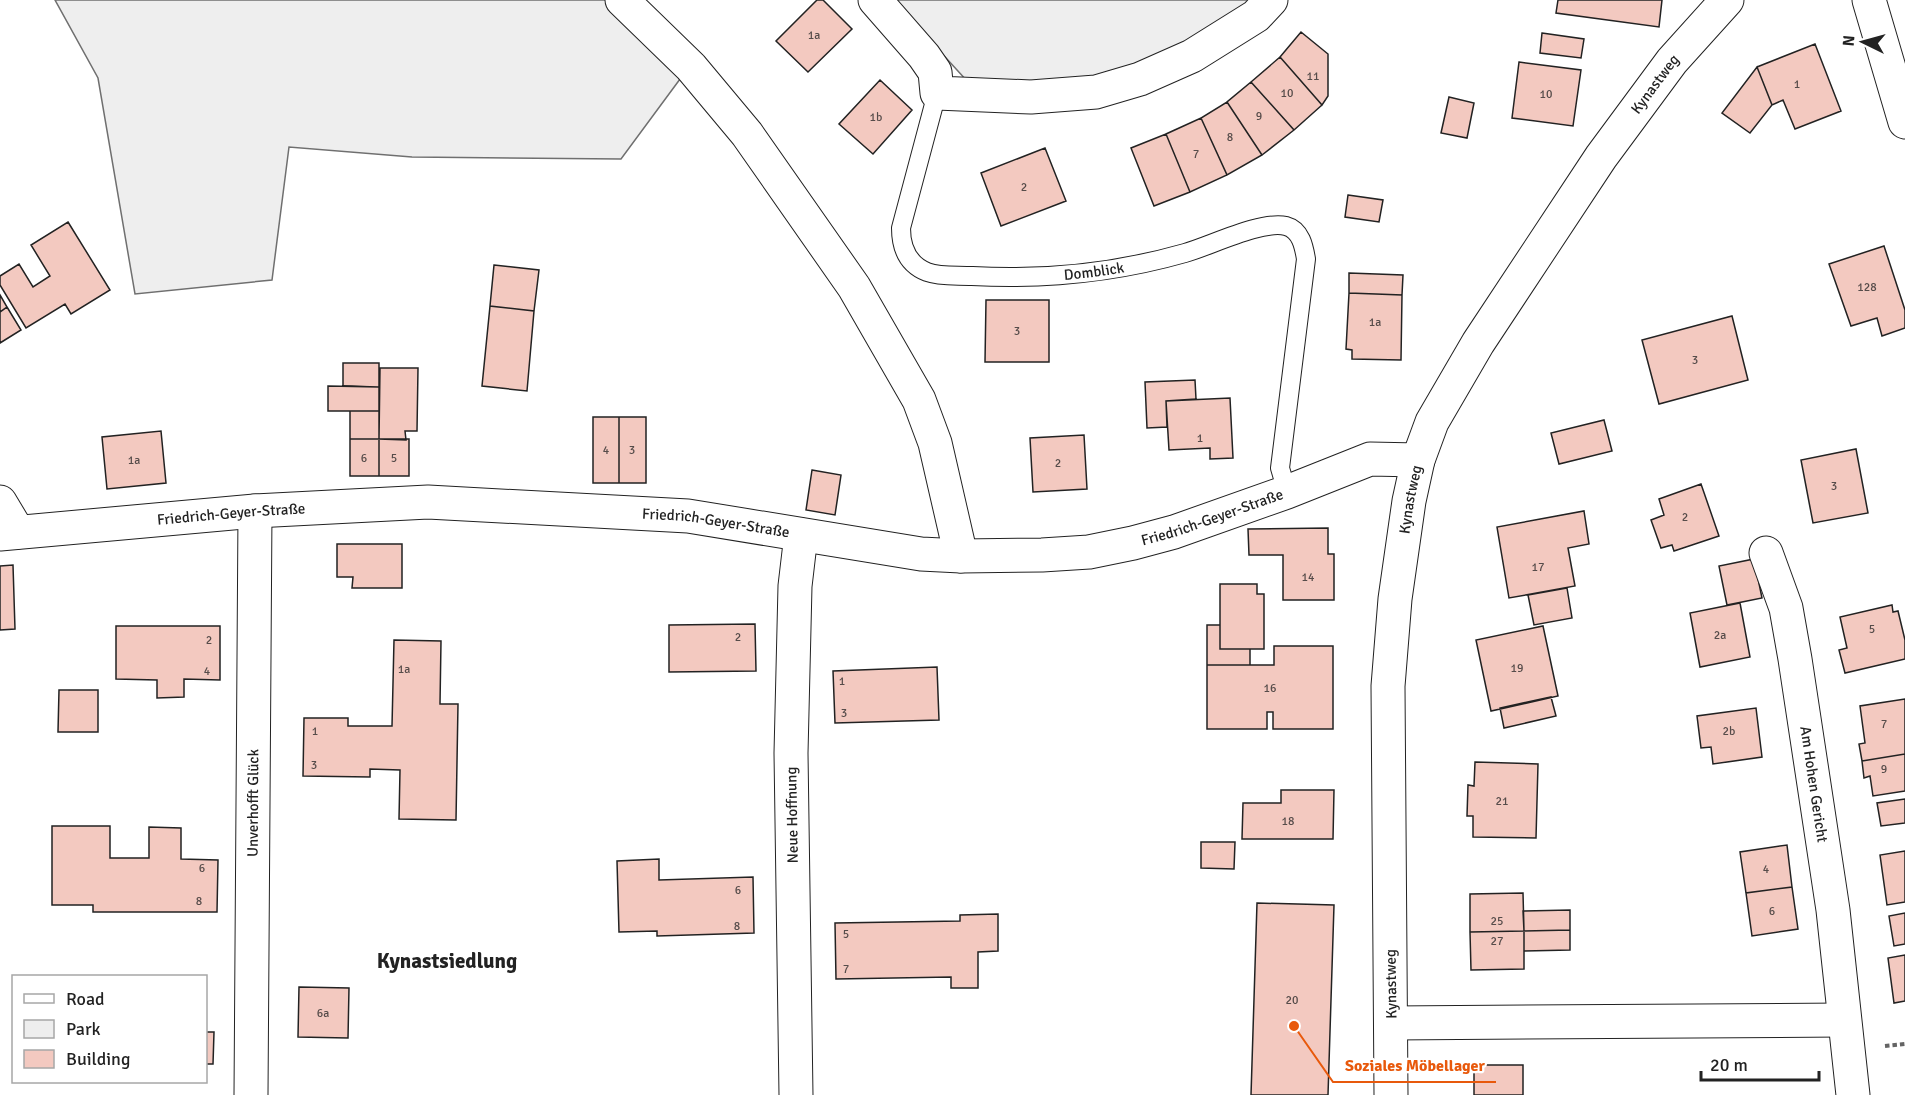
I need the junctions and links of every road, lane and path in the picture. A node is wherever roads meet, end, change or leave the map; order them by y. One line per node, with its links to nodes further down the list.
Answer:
1 (622, 0): 15 (street)
2 (875, 0): 6 (street, Domblick)
3 (1271, 0): 6 (street)
4 (1727, 0): 8 (street, Kynastweg)
5 (1869, 0): 7 (street)
6 (937, 93): 9 (lane, Domblick)
7 (1905, 122)
8 (1418, 460): 9 (street, Friedrich-Geyer-Straße); 17 (street, Kynastweg)
9 (1287, 492): 15 (street, Friedrich-Geyer-Straße)
10 (0, 502): 12 (street)
11 (255, 511): 12 (street, Friedrich-Geyer-Straße); 13 (street, Friedrich-Geyer-Straße); 18 (street, Unverhofft Glück)
12 (9, 533)
13 (801, 535): 15 (street, Friedrich-Geyer-Straße); 19 (street, Neue Hoffnung)
14 (1766, 553): 16 (street, Am Hohen Gericht)
15 (961, 556)
16 (1844, 1020): 17 (street); 21 (street, Am Hohen Gericht)
17 (1391, 1023): 20 (street, Kynastweg)
18 (251, 1095)
19 (796, 1095)
20 (1391, 1095)
21 (1853, 1095)

